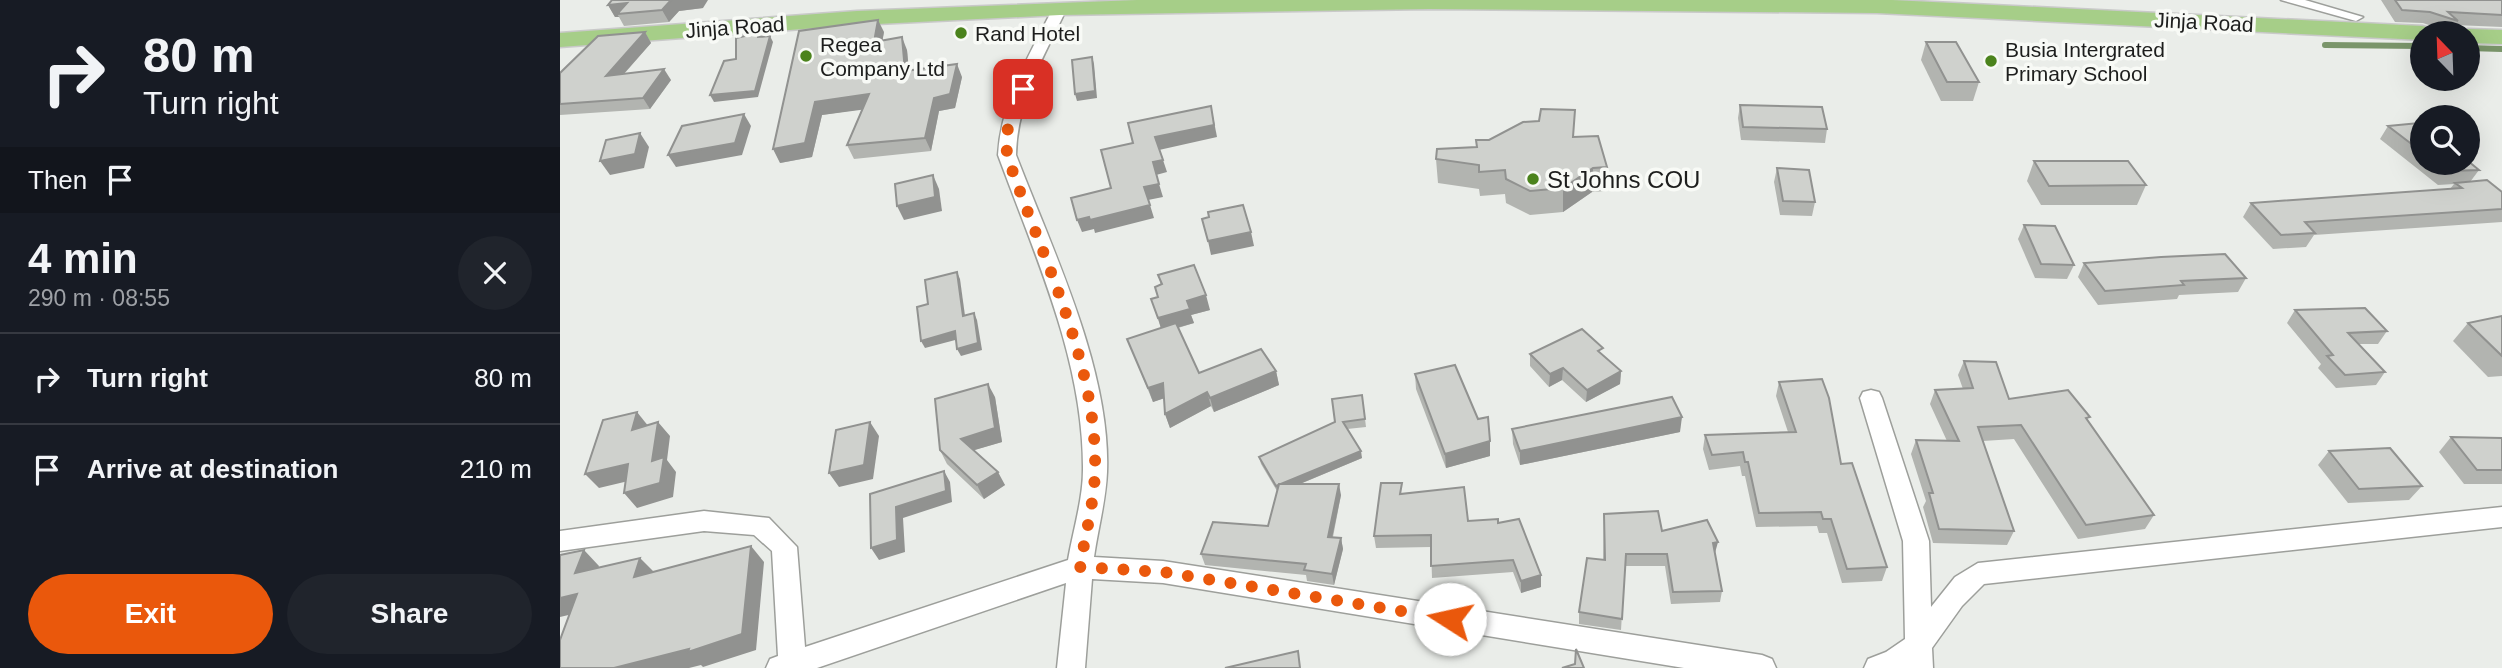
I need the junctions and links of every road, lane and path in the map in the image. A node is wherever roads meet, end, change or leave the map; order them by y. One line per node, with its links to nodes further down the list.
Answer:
1 (2288, 0): 4 (street)
2 (2350, 0): 4 (street)
3 (1060, 8): 4 (main road, Jinja Road); 8 (main road, Jinja Road); 12 (street)
4 (2359, 24): 5 (main road, Jinja Road)
5 (2410, 31)
6 (2480, 36): 7 (main road)
7 (2502, 37)
8 (560, 40)
9 (1871, 398): 13 (street)
10 (2502, 517): 13 (street)
11 (560, 541): 14 (street)
12 (1080, 567): 14 (street); 15 (street); 16 (street)
13 (1919, 657): 17 (street)
14 (786, 666)
15 (1071, 668)
16 (1762, 668)
17 (1878, 668)

